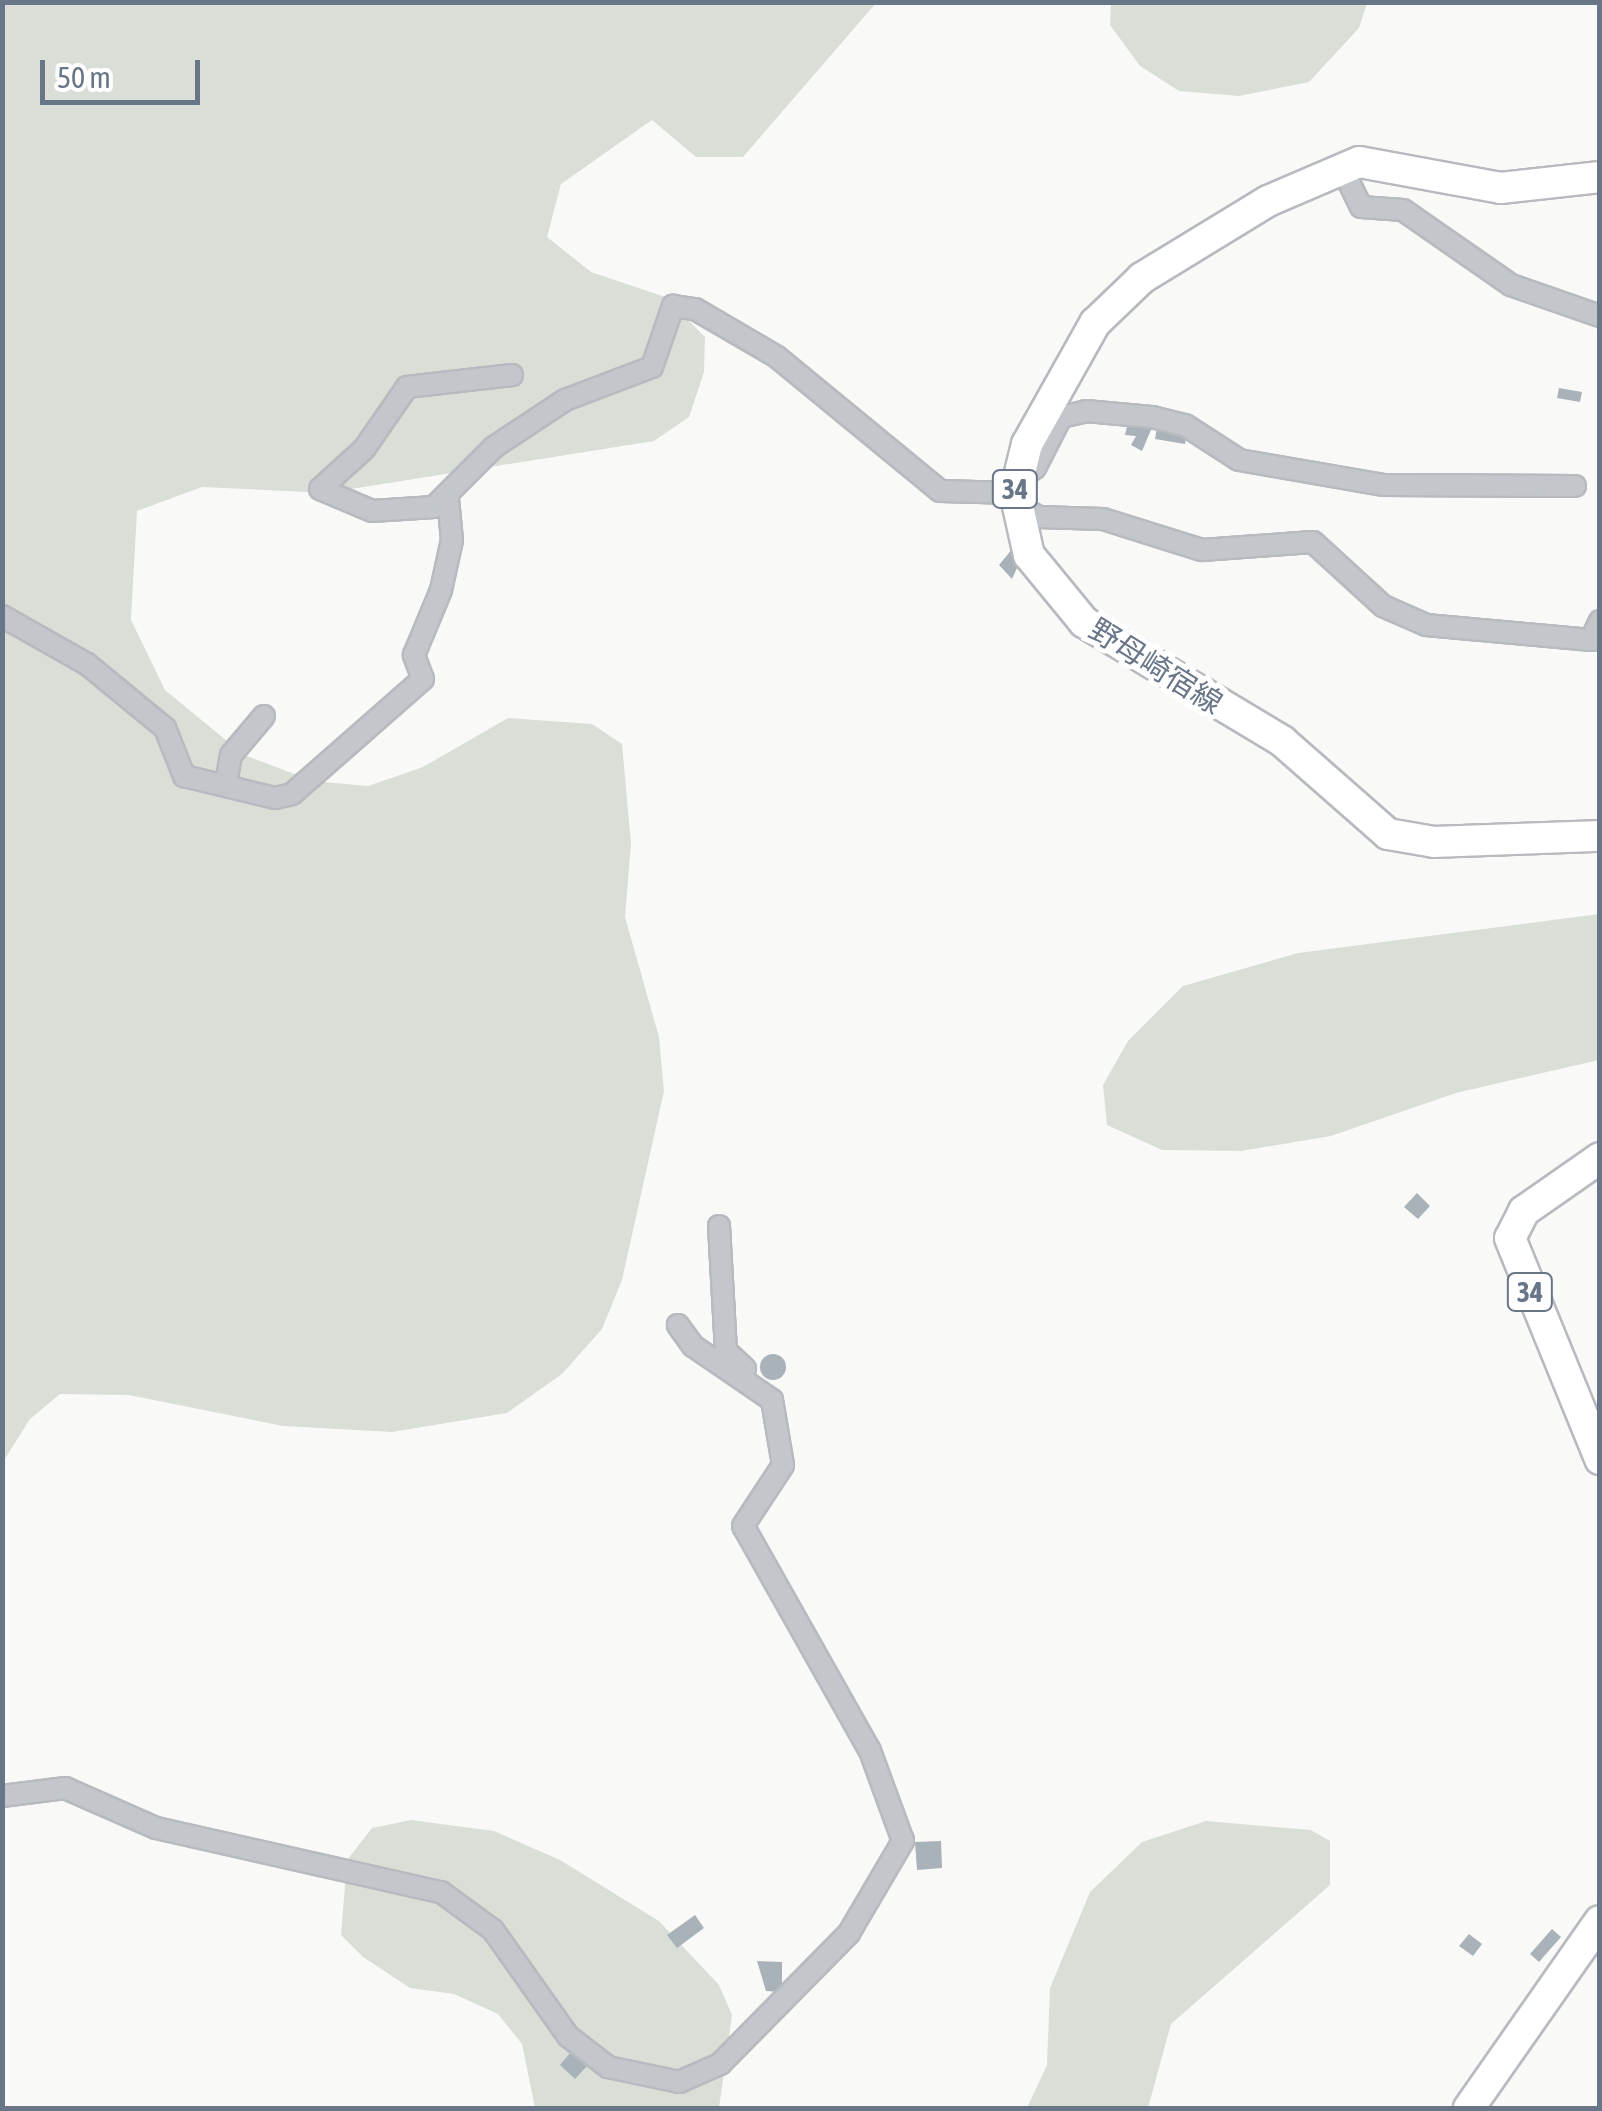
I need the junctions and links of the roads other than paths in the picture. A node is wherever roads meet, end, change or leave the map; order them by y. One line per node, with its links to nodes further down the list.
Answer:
1 (1342, 168): 2 (main road, 34); 3 (street); 6 (main road, 34)
2 (1600, 177)
3 (1600, 316)
4 (512, 375): 7 (street)
5 (1574, 486): 6 (street)
6 (1015, 492): 7 (street); 9 (street); 12 (main road, 野母崎宿線 / 34)
7 (448, 499): 11 (street)
8 (2, 616): 11 (street)
9 (1600, 621)
10 (264, 716): 11 (street)
11 (226, 784)
12 (1600, 836)
13 (1600, 1158): 17 (main road, 34)
14 (719, 1226): 16 (street)
15 (678, 1325): 16 (street)
16 (772, 1400): 18 (street)
17 (1600, 1459)
18 (2, 1796)
19 (1600, 1921): 20 (main road)
20 (1470, 2108)

